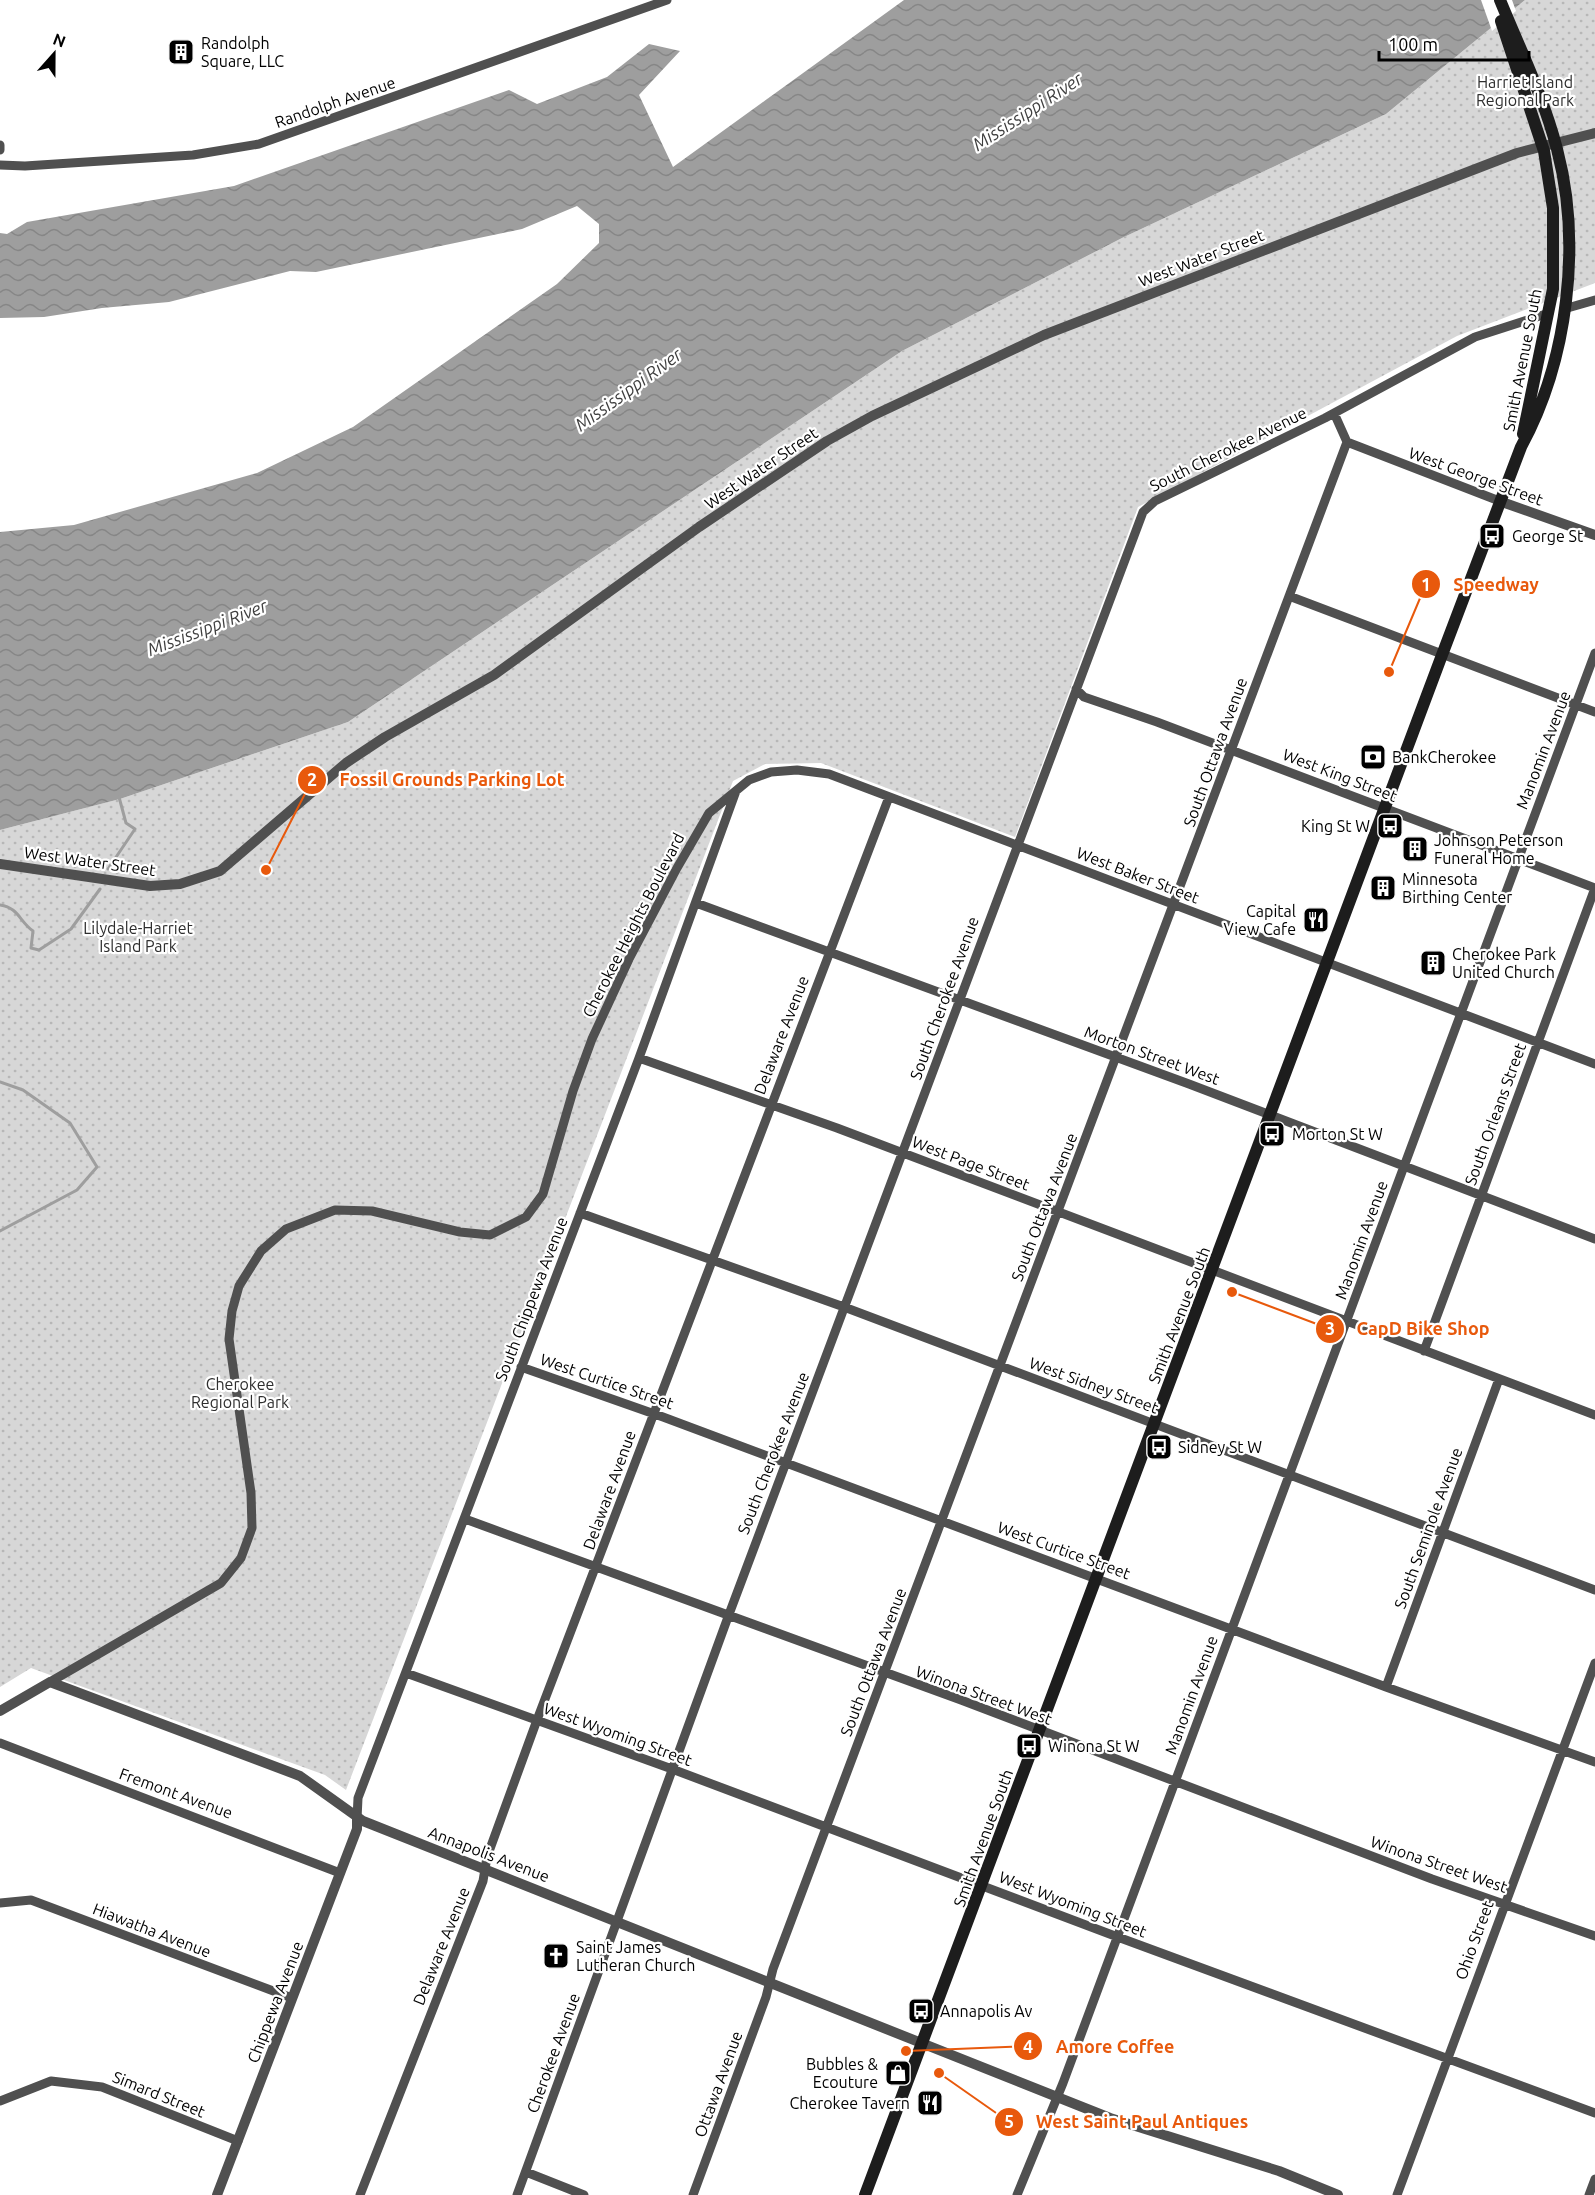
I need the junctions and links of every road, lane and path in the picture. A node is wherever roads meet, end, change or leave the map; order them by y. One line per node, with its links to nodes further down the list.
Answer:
1 (667, 0): 7 (street, Randolph Avenue)
2 (1494, 0): 10 (main road, Smith Avenue South)
3 (1500, 0): 9 (main road, Smith Avenue South)
4 (1595, 133): 28 (street, West Water Street)
5 (0, 145): 6 (street)
6 (0, 150)
7 (0, 165)
8 (1595, 300): 9 (street)
9 (1564, 309): 13 (main road, Smith Avenue South)
10 (1549, 314): 11 (street, South Cherokee Avenue); 13 (main road, Smith Avenue South)
11 (1334, 413): 12 (street); 19 (street, South Cherokee Avenue)
12 (1347, 442): 14 (street, West George Street); 16 (street, South Ottawa Avenue)
13 (1521, 447): 14 (main road, Smith Avenue South)
14 (1502, 501): 15 (street, West George Street); 18 (main road, Smith Avenue South)
15 (1595, 536)
16 (1289, 596): 18 (street); 22 (street, South Ottawa Avenue)
17 (1595, 653): 20 (street, Manomin Avenue)
18 (1442, 655): 20 (street); 25 (main road, Smith Avenue South)
19 (1076, 689): 22 (street, West King Street); 26 (street, South Cherokee Avenue)
20 (1576, 705): 21 (street); 27 (street, Manomin Avenue)
21 (1595, 712)
22 (1231, 750): 25 (street, West King Street); 31 (street, South Ottawa Avenue)
23 (737, 789): 24 (street, West Baker Street); 30 (street, South Chippewa Avenue); 72 (street, Cherokee Heights Boulevard)
24 (889, 797): 26 (street, West Baker Street); 32 (street, Delaware Avenue)
25 (1386, 808): 27 (street, West King Street); 33 (main road, Smith Avenue South)
26 (1017, 846): 31 (street, West Baker Street); 34 (street, South Cherokee Avenue)
27 (1517, 859): 29 (street, West King Street); 35 (street, Manomin Avenue)
28 (0, 864)
29 (1595, 888): 36 (street, South Orleans Street)
30 (696, 903): 32 (street, Morton Street West); 37 (street, South Chippewa Avenue)
31 (1174, 905): 33 (street, West Baker Street); 38 (street, South Ottawa Avenue)
32 (830, 950): 34 (street, Morton Street West); 40 (street, Delaware Avenue)
33 (1328, 964): 35 (street, West Baker Street); 41 (main road, Smith Avenue South)
34 (959, 999): 38 (street, Morton Street West); 42 (street, South Cherokee Avenue)
35 (1460, 1014): 36 (street, West Baker Street); 43 (street, Manomin Avenue)
36 (1537, 1043): 39 (street, West Baker Street); 44 (street, South Orleans Street)
37 (639, 1058): 40 (street, West Page Street); 46 (street, South Chippewa Avenue)
38 (1116, 1059): 41 (street, Morton Street West); 45 (street, South Ottawa Avenue)
39 (1595, 1064)
40 (771, 1104): 42 (street, West Page Street); 48 (street, Delaware Avenue)
41 (1271, 1116): 43 (street, Morton Street West); 49 (main road, Smith Avenue South)
42 (903, 1154): 45 (street, West Page Street); 50 (street, South Cherokee Avenue)
43 (1404, 1167): 44 (street, Morton Street West); 51 (street, Manomin Avenue)
44 (1480, 1197): 47 (street, Morton Street West); 52 (street, South Orleans Street)
45 (1059, 1212): 49 (street, West Page Street); 54 (street, South Ottawa Avenue)
46 (580, 1213): 48 (street, West Sidney Street); 53 (street, South Chippewa Avenue)
47 (1595, 1239)
48 (713, 1259): 50 (street, West Sidney Street); 56 (street, Delaware Avenue)
49 (1213, 1270): 51 (street, West Page Street); 58 (main road, Smith Avenue South)
50 (844, 1307): 54 (street, West Sidney Street); 59 (street, South Cherokee Avenue)
51 (1347, 1323): 52 (street, West Page Street); 60 (street, Manomin Avenue)
52 (1424, 1352): 55 (street, West Page Street)
53 (521, 1367): 56 (street, West Curtice Street); 61 (street, South Chippewa Avenue)
54 (1000, 1367): 58 (street, West Sidney Street); 62 (street, South Ottawa Avenue)
55 (1499, 1379): 57 (street, West Page Street); 63 (street, South Seminole Avenue)
56 (654, 1413): 59 (street, West Curtice Street); 64 (street, Delaware Avenue)
57 (1595, 1415)
58 (1156, 1424): 60 (street, West Sidney Street); 65 (main road, Smith Avenue South)
59 (786, 1463): 62 (street, West Curtice Street); 67 (street, South Cherokee Avenue)
60 (1289, 1475): 63 (street, West Sidney Street); 68 (street, Manomin Avenue)
61 (465, 1519): 64 (street, Winona Street West); 70 (street, South Chippewa Avenue)
62 (942, 1521): 65 (street, West Curtice Street); 71 (street, South Ottawa Avenue)
63 (1442, 1533): 66 (street, West Sidney Street); 73 (street, South Seminole Avenue)
64 (596, 1567): 67 (street, Winona Street West); 75 (street, Delaware Avenue)
65 (1098, 1579): 68 (street, West Curtice Street); 76 (main road, Smith Avenue South)
66 (1595, 1590)
67 (728, 1617): 71 (street, Winona Street West); 80 (street, South Cherokee Avenue)
68 (1231, 1629): 73 (street, West Curtice Street); 81 (street, Manomin Avenue)
69 (1595, 1663): 78 (street, Ohio Street)
70 (406, 1673): 75 (street, West Wyoming Street); 82 (street, South Chippewa Avenue)
71 (885, 1674): 76 (street, Winona Street West); 83 (street, South Ottawa Avenue)
72 (50, 1682): 74 (street); 82 (street, Annapolis Avenue)
73 (1386, 1687): 78 (street, West Curtice Street)
74 (0, 1711)
75 (537, 1720): 80 (street, West Wyoming Street); 84 (street, Delaware Avenue)
76 (1040, 1732): 81 (street, Winona Street West); 86 (main road, Smith Avenue South)
77 (0, 1743): 85 (street, Fremont Avenue)
78 (1561, 1749): 79 (street, West Curtice Street); 88 (street, Ohio Street)
79 (1595, 1762)
80 (672, 1768): 83 (street, West Wyoming Street); 89 (street, South Cherokee Avenue)
81 (1174, 1782): 88 (street, Winona Street West); 90 (street, Manomin Avenue)
82 (357, 1819): 84 (street, Annapolis Avenue); 85 (street, Chippewa Avenue)
83 (827, 1828): 86 (street, West Wyoming Street); 92 (street, South Ottawa Avenue)
84 (485, 1869): 89 (street, Annapolis Avenue); 103 (street, Delaware Avenue)
85 (340, 1873): 93 (street, Chippewa Avenue)
86 (983, 1886): 90 (street, West Wyoming Street); 94 (main road, Smith Avenue South)
87 (0, 1903): 93 (street, Hiawatha Avenue)
88 (1504, 1903): 91 (street, Winona Street West); 95 (street, Ohio Street)
89 (617, 1921): 92 (street, Annapolis Avenue); 100 (street, Cherokee Avenue)
90 (1115, 1936): 95 (street, West Wyoming Street); 96 (street, Manomin Avenue)
91 (1595, 1936)
92 (770, 1982): 94 (street, Annapolis Avenue); 106 (street, Ottawa Avenue)
93 (292, 1998): 99 (street, Chippewa Avenue)
94 (923, 2043): 96 (street, Annapolis Avenue); 107 (main road, Smith Avenue South)
95 (1445, 2059): 98 (street, West Wyoming Street); 110 (street, Ohio Street)
96 (1056, 2097): 108 (street); 109 (street, Annapolis Avenue)
97 (0, 2101): 99 (street, Simard Street)
98 (1595, 2113)
99 (238, 2141): 102 (street, Chippewa Avenue)
100 (526, 2172): 104 (street, Cherokee Avenue); 105 (street)
101 (1595, 2179): 111 (street)
102 (217, 2195)
103 (360, 2195)
104 (517, 2195)
105 (584, 2195)
106 (693, 2195)
107 (865, 2195)
108 (1017, 2195)
109 (1338, 2195)
110 (1397, 2195)
111 (1589, 2195)

